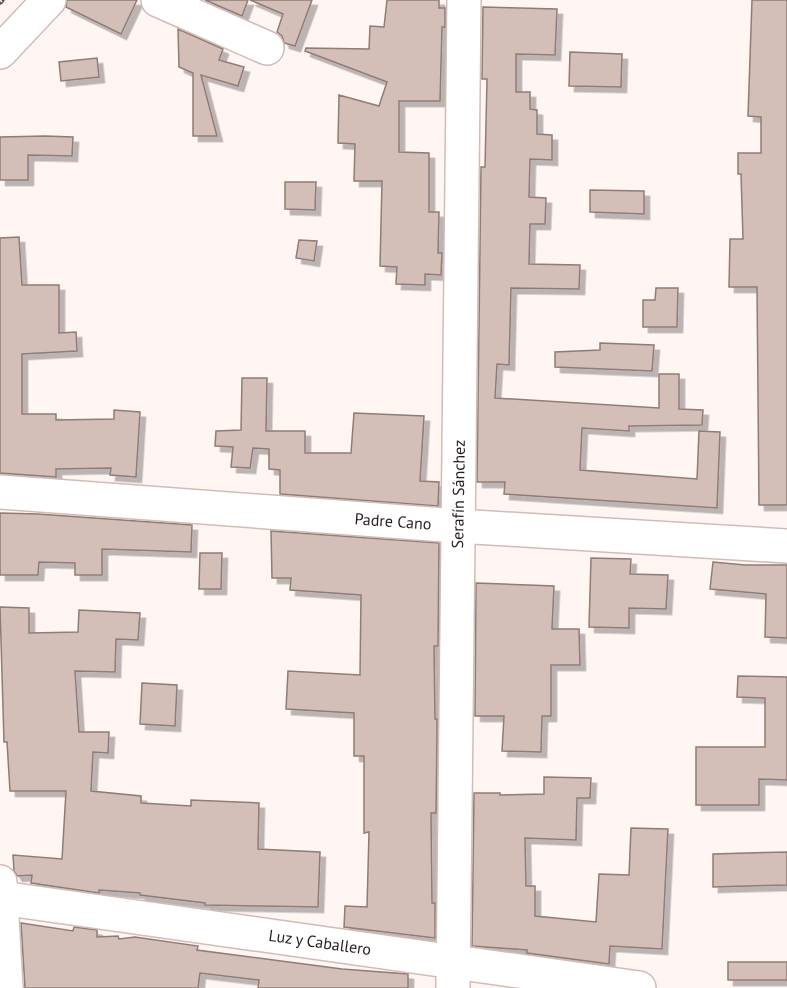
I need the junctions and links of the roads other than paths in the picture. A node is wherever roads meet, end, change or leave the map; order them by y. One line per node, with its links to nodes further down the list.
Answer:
1 (49, 0): 5 (street)
2 (158, 0): 4 (street)
3 (464, 0): 7 (street, Serafín Sánchez)
4 (267, 48)
5 (0, 52)
6 (0, 492): 7 (street, Padre Cano)
7 (458, 526): 8 (street, Padre Cano); 10 (street, Serafín Sánchez)
8 (787, 546)
9 (0, 890): 10 (street, Luz y Caballero); 11 (street)
10 (454, 974): 12 (street, Luz y Caballero)
11 (6, 988)
12 (639, 988)

